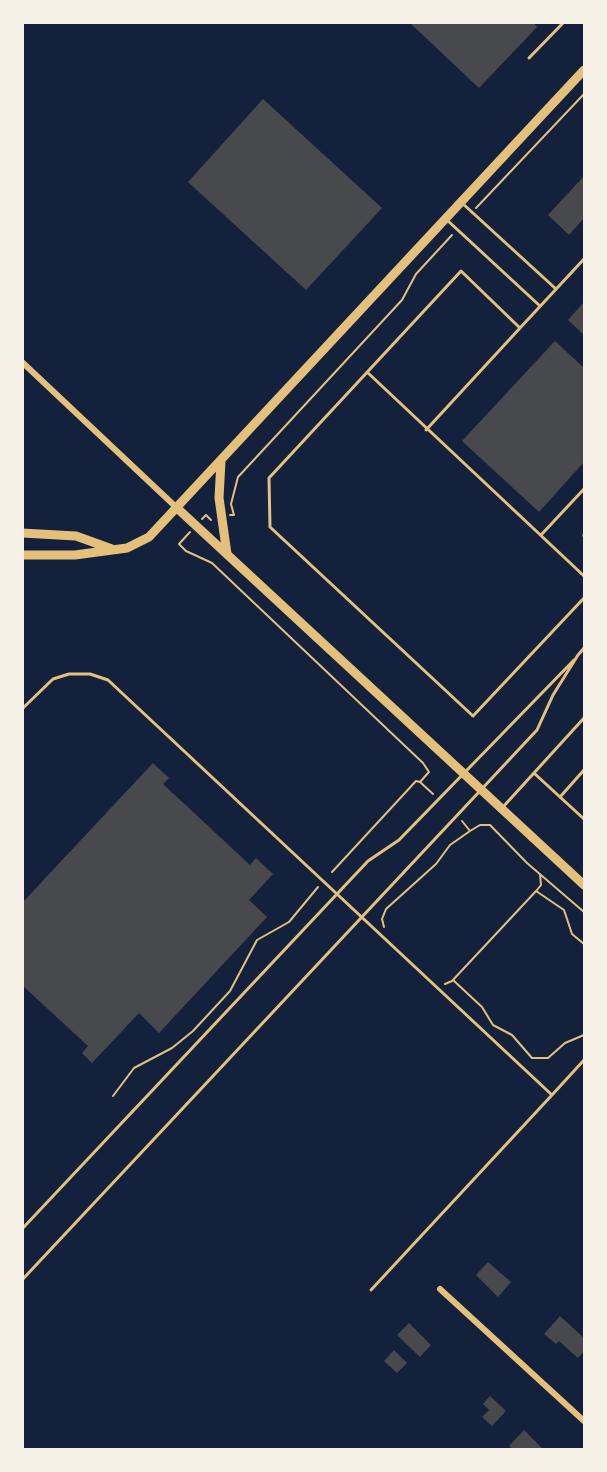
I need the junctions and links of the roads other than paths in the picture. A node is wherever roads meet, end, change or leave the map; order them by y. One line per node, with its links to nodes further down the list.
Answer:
1 (564, 22): 2 (lane)
2 (529, 58)
3 (585, 70): 4 (main road)
4 (461, 202): 5 (main road); 7 (lane)
5 (446, 219): 8 (lane); 13 (main road)
6 (585, 259): 7 (lane)
7 (556, 290): 8 (lane)
8 (540, 306): 9 (lane)
9 (520, 327): 11 (lane); 12 (lane)
10 (22, 362): 15 (street)
11 (367, 372): 12 (lane); 22 (lane)
12 (426, 429): 17 (lane)
13 (221, 461): 15 (main road); 19 (main road)
14 (585, 489): 17 (lane)
15 (177, 508): 18 (main road); 19 (main road)
16 (22, 533): 18 (main road)
17 (540, 536): 21 (lane)
18 (115, 550): 20 (main road)
19 (227, 554): 28 (main road)
20 (22, 555)
21 (585, 576)
22 (585, 598)
23 (585, 648): 24 (lane)
24 (578, 655): 28 (lane); 30 (lane)
25 (22, 709): 35 (lane)
26 (585, 718): 29 (lane)
27 (585, 770): 31 (lane)
28 (463, 772): 30 (main road); 35 (lane)
29 (534, 773): 31 (lane); 32 (lane)
30 (483, 790): 32 (main road); 36 (lane)
31 (560, 797): 33 (lane)
32 (502, 808): 34 (main road)
33 (585, 819)
34 (585, 885)
35 (337, 894): 36 (lane); 39 (lane)
36 (361, 917): 38 (lane); 40 (lane)
37 (585, 1060): 38 (lane)
38 (552, 1095): 42 (lane)
39 (22, 1229)
40 (22, 1280)
41 (440, 1289): 43 (street)
42 (371, 1290)
43 (585, 1421)

